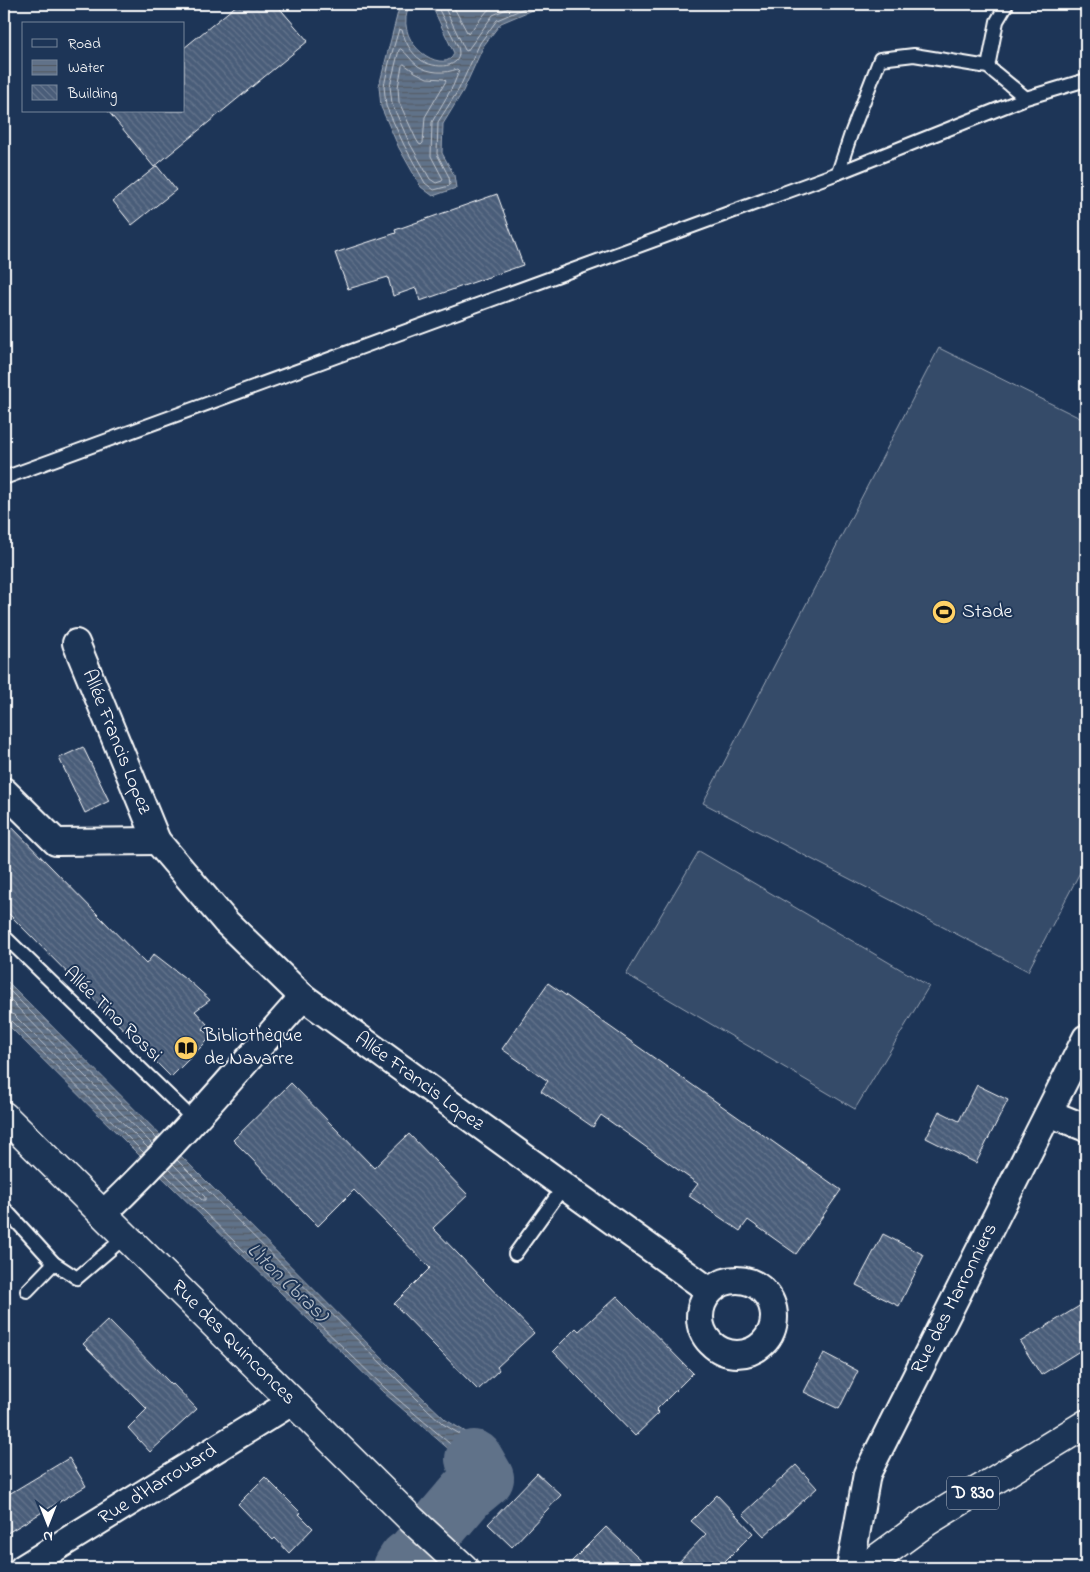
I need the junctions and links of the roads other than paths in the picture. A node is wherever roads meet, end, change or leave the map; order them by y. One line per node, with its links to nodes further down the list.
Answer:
1 (1007, 4): 2 (lane)
2 (988, 67): 4 (lane); 5 (lane)
3 (1086, 80): 4 (lane)
4 (1026, 98): 5 (lane)
5 (838, 173): 6 (lane)
6 (4, 478)
7 (76, 643): 9 (street, Allée Francis Lopez)
8 (4, 791): 9 (street, Allée Francis Lopez)
9 (156, 841): 11 (street, Allée Francis Lopez)
10 (4, 936): 15 (lane, Allée Tino Rossi)
11 (303, 997): 15 (street); 17 (street, Allée Francis Lopez)
12 (1086, 1038): 13 (street, Rue des Marronniers)
13 (1049, 1113): 16 (street); 29 (street, Rue des Marronniers)
14 (4, 1116): 19 (street, Rue des Quinconces)
15 (194, 1120): 19 (street)
16 (1086, 1128)
17 (564, 1186): 21 (lane); 24 (street, Allée Francis Lopez)
18 (4, 1208): 22 (lane)
19 (104, 1213): 20 (street, Rue des Quinconces)
20 (125, 1237): 22 (lane); 25 (street, Rue des Quinconces)
21 (515, 1254)
22 (54, 1263): 23 (lane)
23 (27, 1291)
24 (710, 1291)
25 (292, 1402): 27 (street, Rue des Quinconces); 28 (street, Rue d'Harrouard)
26 (1086, 1424): 30 (street, D 830)
27 (454, 1560)
28 (23, 1568)
29 (850, 1568)
30 (864, 1568)

